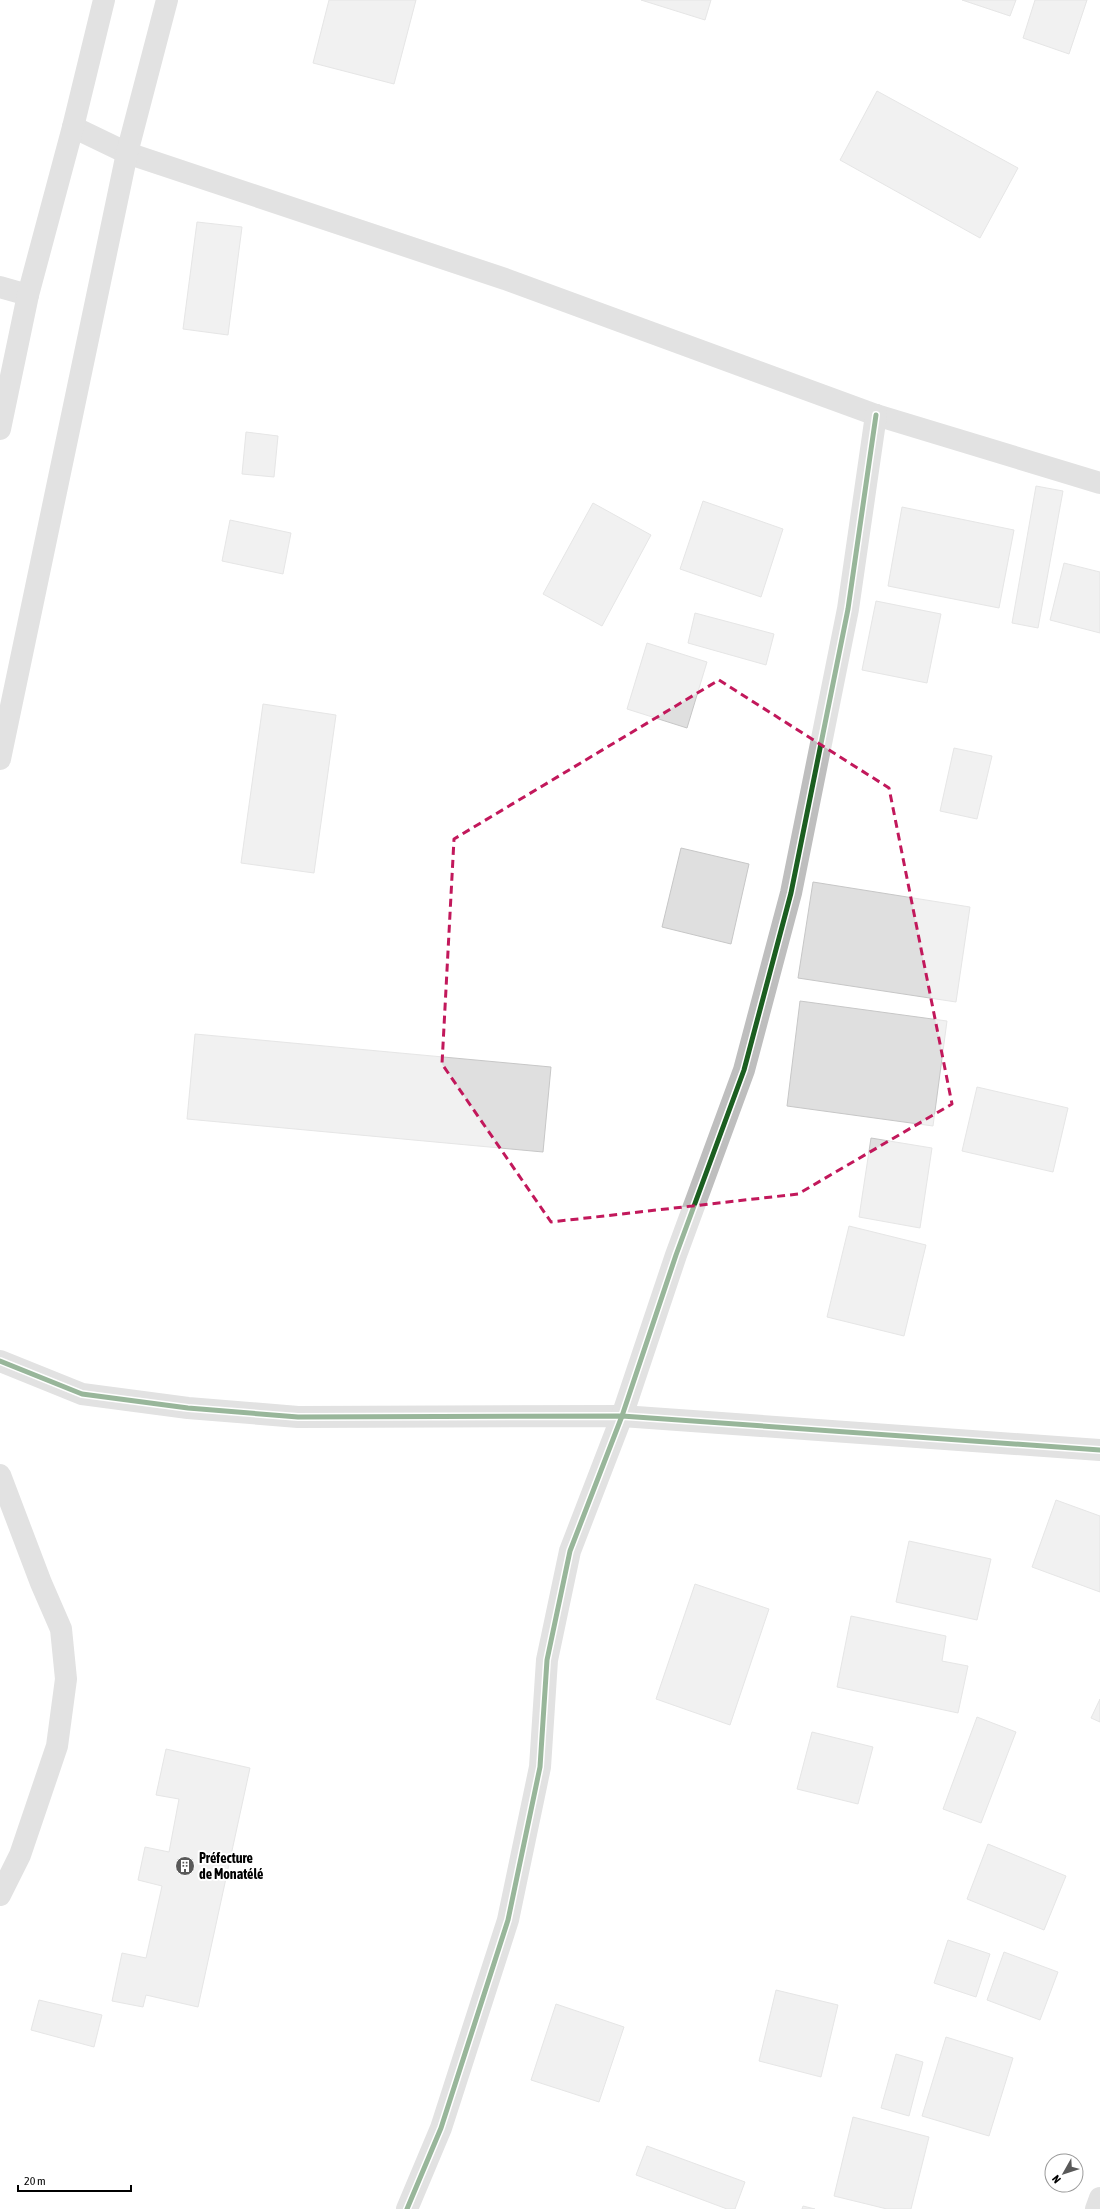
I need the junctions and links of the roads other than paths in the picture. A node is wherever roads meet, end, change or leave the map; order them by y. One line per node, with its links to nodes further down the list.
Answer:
1 (104, 0): 3 (street)
2 (167, 0): 4 (street)
3 (73, 127): 4 (street); 6 (street)
4 (126, 153): 7 (street); 10 (street)
5 (0, 287): 6 (street)
6 (28, 295): 8 (street)
7 (876, 415): 9 (street); 12 (street)
8 (0, 429)
9 (1100, 483)
10 (0, 759)
11 (0, 1361): 12 (street)
12 (622, 1416): 13 (street); 17 (street)
13 (1100, 1450)
14 (0, 1475): 15 (street)
15 (0, 1895)
16 (1100, 2198): 18 (street)
17 (407, 2209)
18 (1096, 2209)

